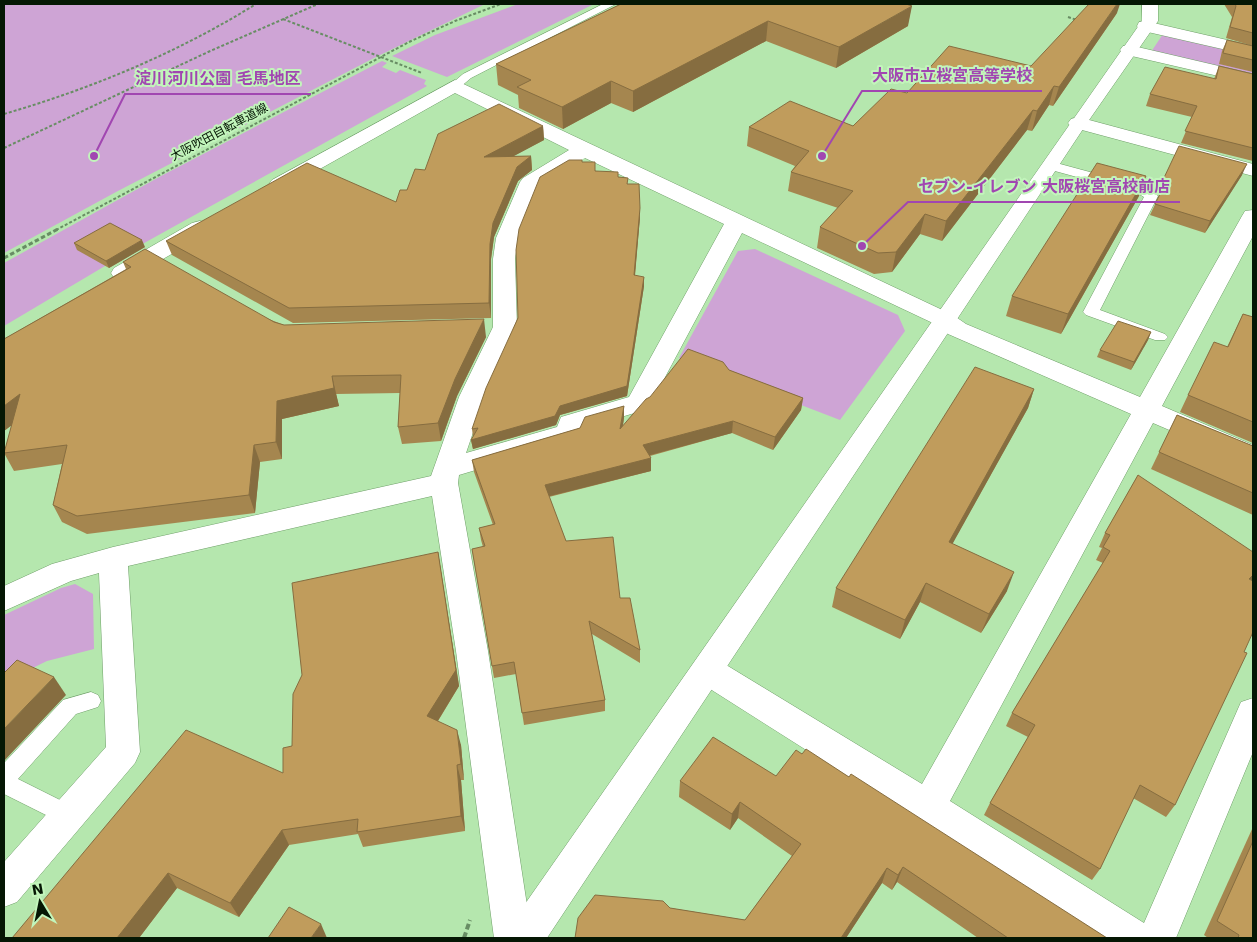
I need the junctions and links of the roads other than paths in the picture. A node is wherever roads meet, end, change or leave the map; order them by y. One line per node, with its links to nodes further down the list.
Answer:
1 (611, 4): 6 (lane)
2 (1148, 15): 3 (street); 4 (street)
3 (1129, 50): 5 (street); 7 (street)
4 (1253, 51)
5 (1253, 79)
6 (455, 86): 8 (street); 11 (street)
7 (1078, 123): 9 (street); 10 (street)
8 (584, 150): 14 (street); 19 (street)
9 (1049, 165): 18 (street); 21 (lane)
10 (1253, 170)
11 (264, 192)
12 (220, 216): 15 (street)
13 (1253, 216): 22 (street)
14 (737, 221): 18 (street); 24 (street)
15 (151, 255): 16 (street); 17 (street)
16 (177, 270)
17 (102, 285)
18 (945, 320): 22 (street); 27 (street)
19 (505, 327): 20 (street); 24 (street)
20 (476, 328)
21 (1160, 337)
22 (1148, 411): 23 (street); 32 (street)
23 (1253, 456)
24 (445, 476): 25 (street); 35 (street)
25 (113, 558): 26 (street); 33 (street)
26 (4, 599)
27 (707, 670): 32 (street); 36 (street)
28 (91, 701): 30 (lane)
29 (1253, 712): 38 (street)
30 (4, 778)
31 (4, 783): 33 (lane)
32 (928, 807): 37 (street)
33 (68, 815): 34 (street)
34 (4, 889)
35 (513, 938)
36 (525, 938)
37 (1132, 938)
38 (1158, 938)

